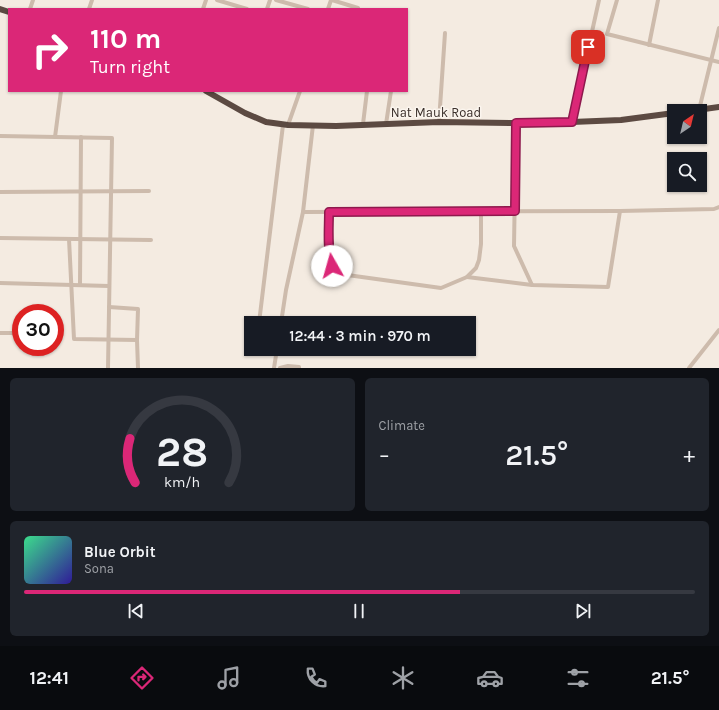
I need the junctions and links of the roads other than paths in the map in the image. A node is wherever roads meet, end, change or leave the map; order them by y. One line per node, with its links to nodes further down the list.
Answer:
1 (217, 0): 7 (street)
2 (276, 0): 8 (street)
3 (331, 0): 9 (street)
4 (599, 0): 25 (street)
5 (618, 0): 12 (street)
6 (658, 0): 12 (street)
7 (244, 8)
8 (304, 8)
9 (358, 8)
10 (719, 28): 13 (street)
11 (445, 33): 24 (street)
12 (649, 44): 13 (street)
13 (711, 60): 14 (street); 20 (street)
14 (719, 62)
15 (61, 92): 32 (street)
16 (208, 92): 29 (highway, Nat Mauk Road)
17 (300, 92): 29 (street)
18 (367, 92): 27 (street)
19 (391, 92): 28 (street)
20 (700, 104)
21 (719, 107): 22 (highway)
22 (707, 109)
23 (667, 114): 25 (highway, Nat Mauk Road)
24 (439, 122): 26 (highway, Nat Mauk Road); 28 (highway, Nat Mauk Road)
25 (572, 122): 26 (highway, Nat Mauk Road)
26 (516, 123): 40 (street)
27 (363, 124): 28 (highway, Nat Mauk Road); 30 (highway, Nat Mauk Road)
28 (386, 124)
29 (286, 125): 30 (highway, Nat Mauk Road); 56 (street)
30 (313, 126): 42 (street)
31 (0, 136): 32 (street)
32 (55, 137): 33 (street)
33 (81, 137): 34 (street); 35 (street)
34 (81, 191): 35 (street); 37 (street); 46 (street)
35 (110, 191): 36 (street); 47 (street)
36 (149, 191)
37 (0, 192)
38 (719, 207): 41 (street)
39 (481, 211): 40 (street); 43 (street); 49 (street)
40 (515, 211): 41 (street); 54 (street)
41 (620, 211): 54 (street)
42 (303, 212): 43 (street); 57 (street)
43 (329, 212): 49 (street)
44 (0, 238): 45 (street)
45 (69, 239): 46 (street); 51 (street)
46 (80, 239): 47 (street); 52 (street)
47 (110, 239): 48 (street); 53 (street)
48 (151, 240)
49 (467, 277): 54 (street)
50 (0, 284): 51 (street)
51 (71, 285): 52 (street); 61 (street)
52 (80, 285): 53 (street)
53 (109, 286): 55 (street)
54 (532, 286)
55 (109, 307): 61 (street); 62 (street)
56 (260, 316)
57 (282, 316)
58 (719, 330): 69 (street)
59 (0, 333): 60 (street)
60 (12, 333)
61 (108, 339): 62 (street); 64 (street)
62 (137, 340): 65 (street)
63 (276, 356): 66 (street)
64 (108, 368)
65 (138, 368)
66 (274, 368)
67 (280, 368): 68 (street)
68 (300, 368)
69 (689, 368)

